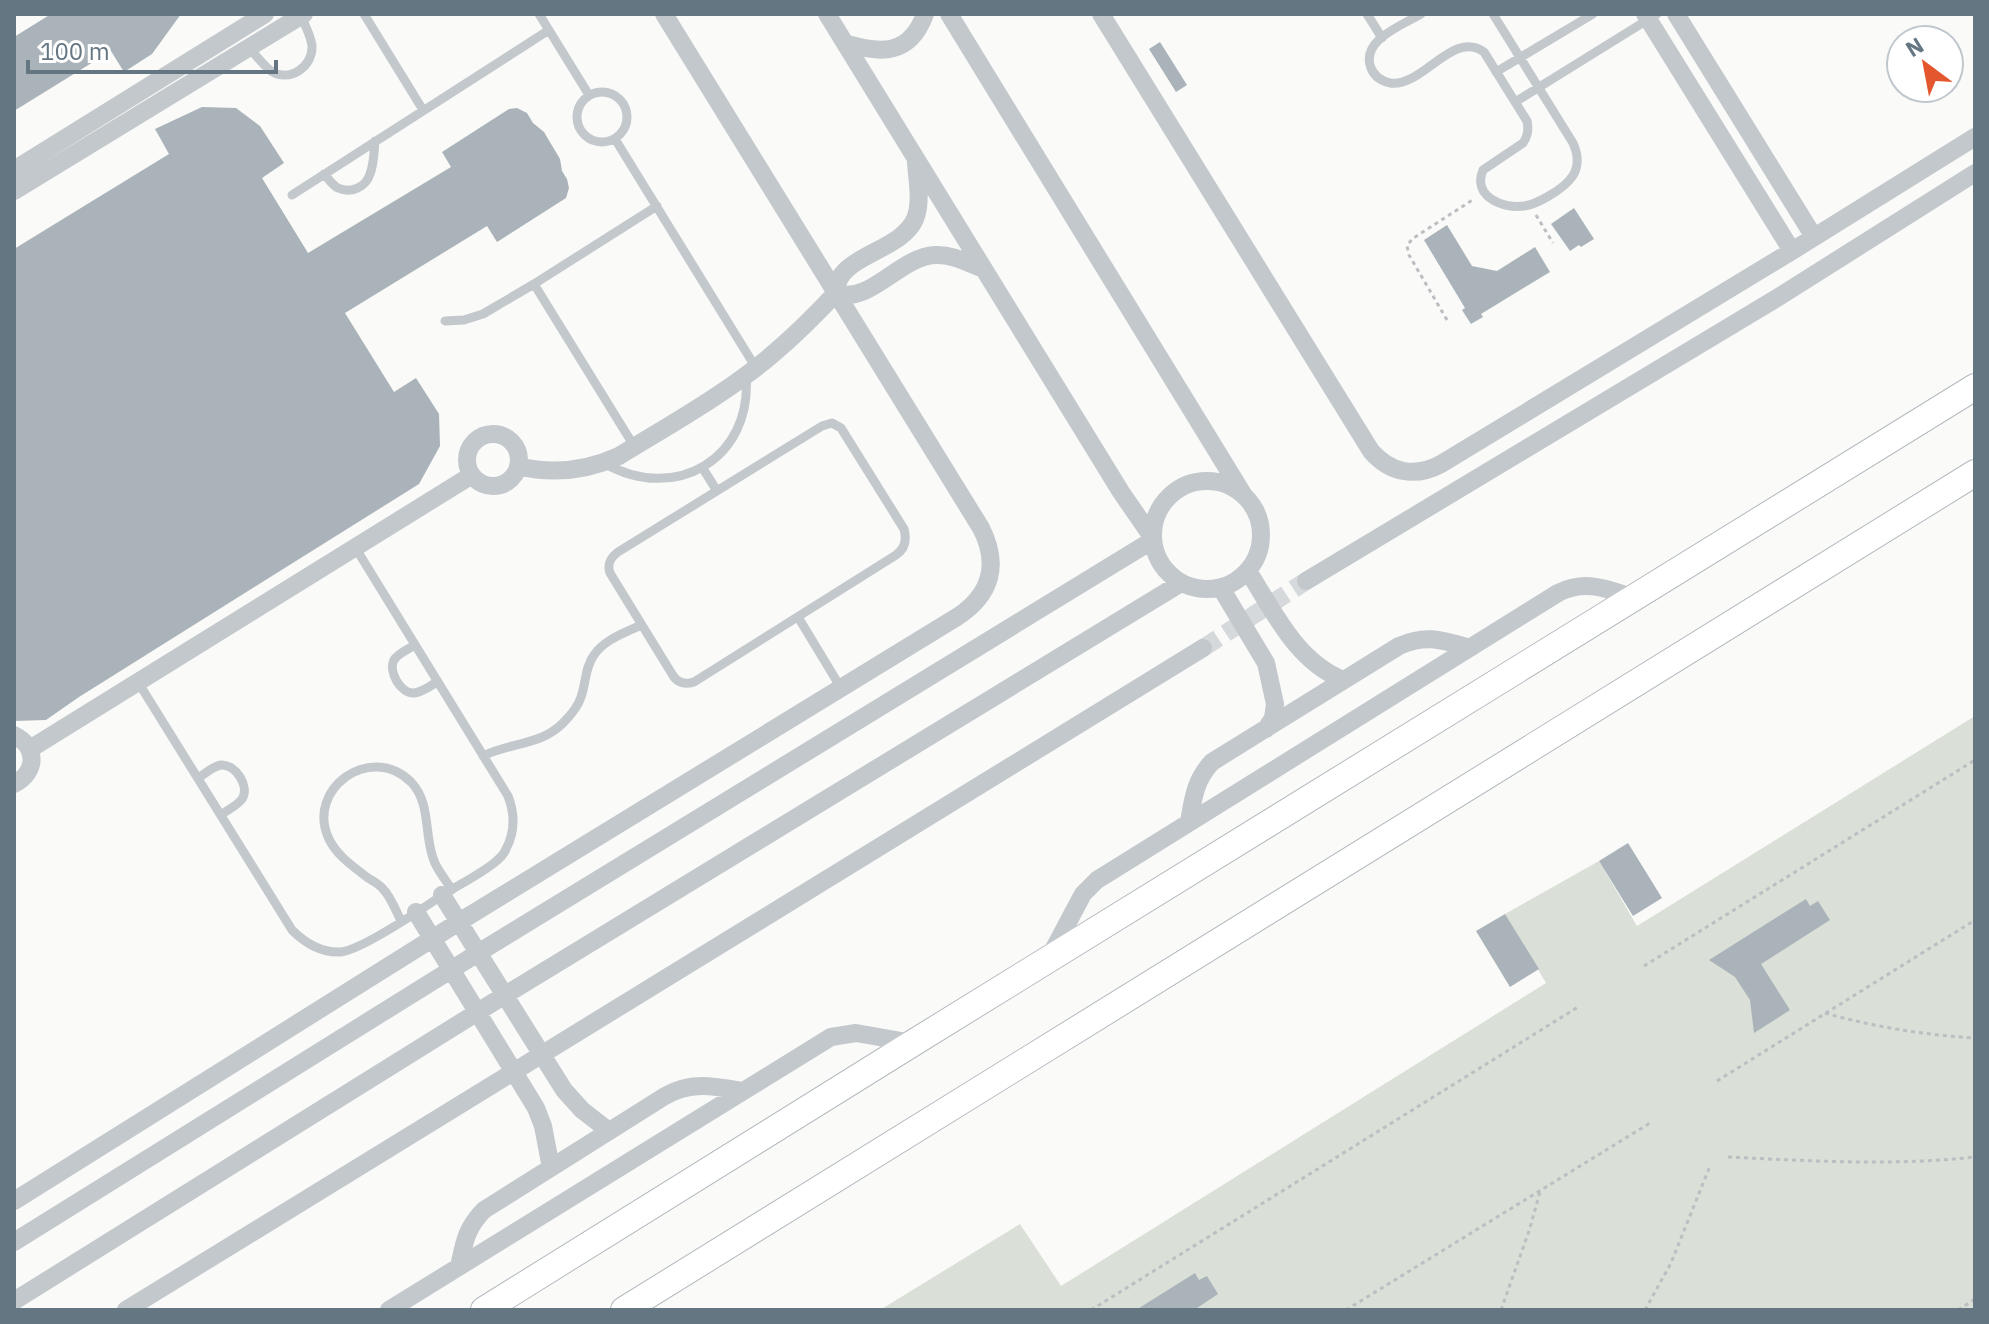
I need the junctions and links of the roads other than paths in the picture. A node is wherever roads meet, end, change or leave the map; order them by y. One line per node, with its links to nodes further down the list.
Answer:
1 (265, 14): 32 (street)
2 (364, 14): 27 (lane)
3 (539, 14): 16 (lane)
4 (664, 14): 44 (street)
5 (827, 14): 18 (street)
6 (925, 14): 18 (street)
7 (949, 14): 55 (street)
8 (1101, 14): 40 (street)
9 (1367, 14): 17 (lane)
10 (1421, 14): 17 (lane)
11 (1493, 14): 20 (lane)
12 (1593, 14): 20 (lane)
13 (1676, 14): 21 (street)
14 (303, 15): 19 (street); 19 (lane)
15 (1650, 16): 23 (street); 24 (lane)
16 (549, 30): 25 (lane); 27 (lane)
17 (1382, 38): 22 (lane)
18 (845, 43): 31 (street)
19 (249, 48): 35 (street)
20 (1520, 58): 22 (lane); 24 (lane)
21 (1708, 66): 23 (street); 38 (street)
22 (1496, 72): 26 (lane)
23 (1686, 79): 40 (street)
24 (1538, 87): 26 (lane); 26 (lane)
25 (589, 95): 29 (lane); 29 (lane)
26 (1515, 102)
27 (423, 110): 30 (lane)
28 (1975, 137): 38 (street)
29 (615, 139): 37 (lane)
30 (375, 141): 34 (lane); 34 (lane)
31 (916, 159): 39 (street); 42 (street)
32 (14, 170)
33 (1975, 173): 59 (street)
34 (324, 174): 36 (lane)
35 (14, 191)
36 (292, 195)
37 (657, 206): 43 (lane); 46 (lane)
38 (1814, 237): 40 (street)
39 (887, 245): 41 (street); 44 (street)
40 (1792, 251)
41 (901, 268): 42 (street); 44 (street)
42 (984, 269): 56 (street)
43 (534, 284): 45 (lane); 48 (lane)
44 (836, 293): 46 (street); 73 (street)
45 (445, 321)
46 (751, 372): 48 (street); 51 (lane)
47 (1975, 387): 62 (main road)
48 (634, 446): 49 (street)
49 (604, 463): 50 (street); 51 (lane)
50 (518, 466): 53 (street); 53 (street)
51 (702, 467): 54 (lane)
52 (1975, 473): 105 (main road)
53 (472, 475): 57 (street)
54 (717, 491): 63 (lane); 64 (lane)
55 (1243, 494): 56 (street); 58 (street)
56 (1152, 538): 60 (street); 86 (street)
57 (355, 547): 65 (lane); 71 (street)
58 (1248, 571): 61 (street); 68 (street)
59 (1306, 581)
60 (1181, 583): 61 (street); 89 (street)
61 (1221, 588): 69 (street)
62 (1635, 598): 67 (street); 87 (main road)
63 (798, 617): 64 (lane); 73 (lane)
64 (641, 625): 77 (lane)
65 (415, 645): 72 (lane); 72 (lane)
66 (1203, 648): 92 (street)
67 (1470, 648): 70 (street); 81 (street)
68 (1298, 649): 69 (street); 70 (street)
69 (1267, 668): 74 (street)
70 (1343, 680): 74 (street)
71 (138, 682): 76 (street); 78 (lane)
72 (437, 682): 77 (lane)
73 (841, 688): 84 (street)
74 (1266, 729): 81 (street)
75 (14, 735): 76 (street)
76 (30, 749): 79 (street)
77 (483, 756): 82 (lane)
78 (198, 778): 80 (lane); 80 (lane)
79 (14, 784)
80 (221, 815): 83 (lane)
81 (1189, 822): 87 (street)
82 (447, 892): 83 (lane); 83 (lane); 84 (street)
83 (408, 916): 85 (street)
84 (459, 922): 85 (street); 86 (street)
85 (432, 939): 88 (street); 98 (street)
86 (478, 953): 88 (street); 89 (street)
87 (1048, 960): 91 (main road)
88 (451, 970): 90 (street); 99 (street)
89 (505, 995): 90 (street); 92 (street)
90 (478, 1013): 93 (street); 101 (street)
91 (913, 1043): 94 (street); 104 (main road)
92 (541, 1054): 93 (street); 95 (street)
93 (514, 1071): 95 (street); 102 (street)
94 (742, 1091): 96 (street); 100 (street)
95 (557, 1110): 96 (street); 97 (street)
96 (609, 1131): 97 (street)
97 (551, 1168): 100 (street)
98 (14, 1201)
99 (14, 1242)
100 (459, 1267): 103 (street)
101 (14, 1301)
102 (126, 1310)
103 (389, 1310)
104 (484, 1310)
105 (624, 1310)

